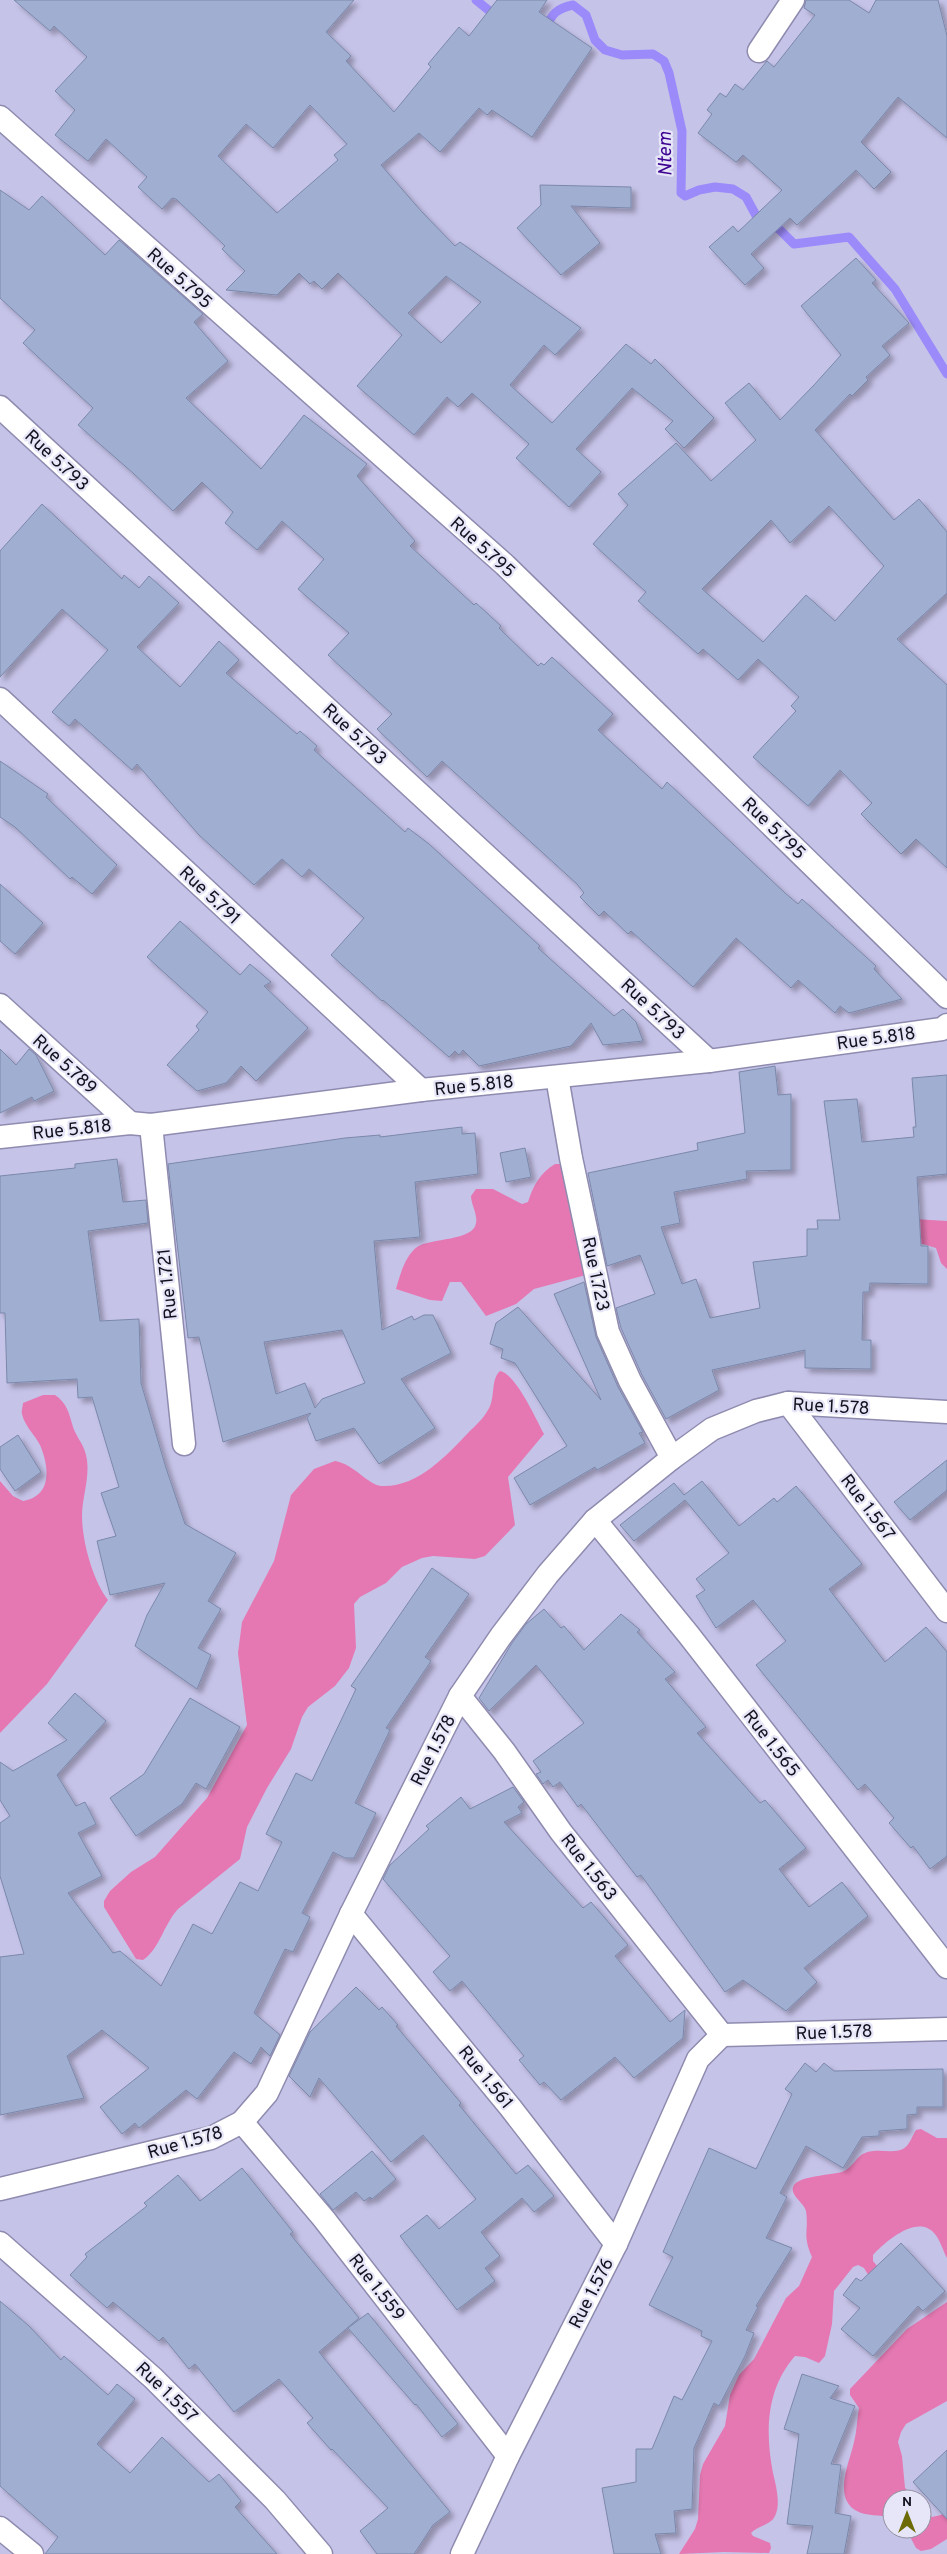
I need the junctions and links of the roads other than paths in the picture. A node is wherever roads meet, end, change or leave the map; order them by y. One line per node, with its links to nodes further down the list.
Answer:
1 (793, 0): 2 (street)
2 (758, 51)
3 (0, 117): 6 (street, Rue 5.795)
4 (0, 408): 9 (street, Rue 5.793)
5 (0, 700): 11 (street, Rue 5.791)
6 (947, 997)
7 (0, 1005): 12 (street, Rue 5.789)
8 (947, 1025): 9 (street, Rue 5.818)
9 (710, 1061): 10 (street, Rue 5.818)
10 (557, 1076): 11 (street, Rue 5.818); 17 (street, Rue 1.723)
11 (421, 1090): 12 (street, Rue 5.818)
12 (140, 1124): 13 (street, Rue 5.818); 16 (street, Rue 1.721)
13 (0, 1137)
14 (788, 1403): 15 (street, Rue 1.578); 17 (street, Rue 1.578); 19 (street, Rue 1.567)
15 (947, 1412)
16 (184, 1444)
17 (672, 1458): 18 (street, Rue 1.578)
18 (595, 1520): 20 (street, Rue 1.578); 22 (street, Rue 1.565)
19 (947, 1611)
20 (460, 1696): 21 (street, Rue 1.578); 24 (street, Rue 1.563)
21 (350, 1914): 25 (street, Rue 1.578); 28 (street, Rue 1.561)
22 (947, 1967)
23 (947, 2029): 24 (street, Rue 1.578)
24 (722, 2035): 28 (street, Rue 1.576)
25 (242, 2122): 26 (street, Rue 1.578); 29 (street, Rue 1.559)
26 (0, 2189)
27 (0, 2243): 32 (street, Rue 1.557)
28 (616, 2244): 29 (street, Rue 1.576)
29 (508, 2456): 33 (street, Rue 1.576)
30 (0, 2528): 31 (street)
31 (32, 2554)
32 (321, 2554)
33 (462, 2554)

